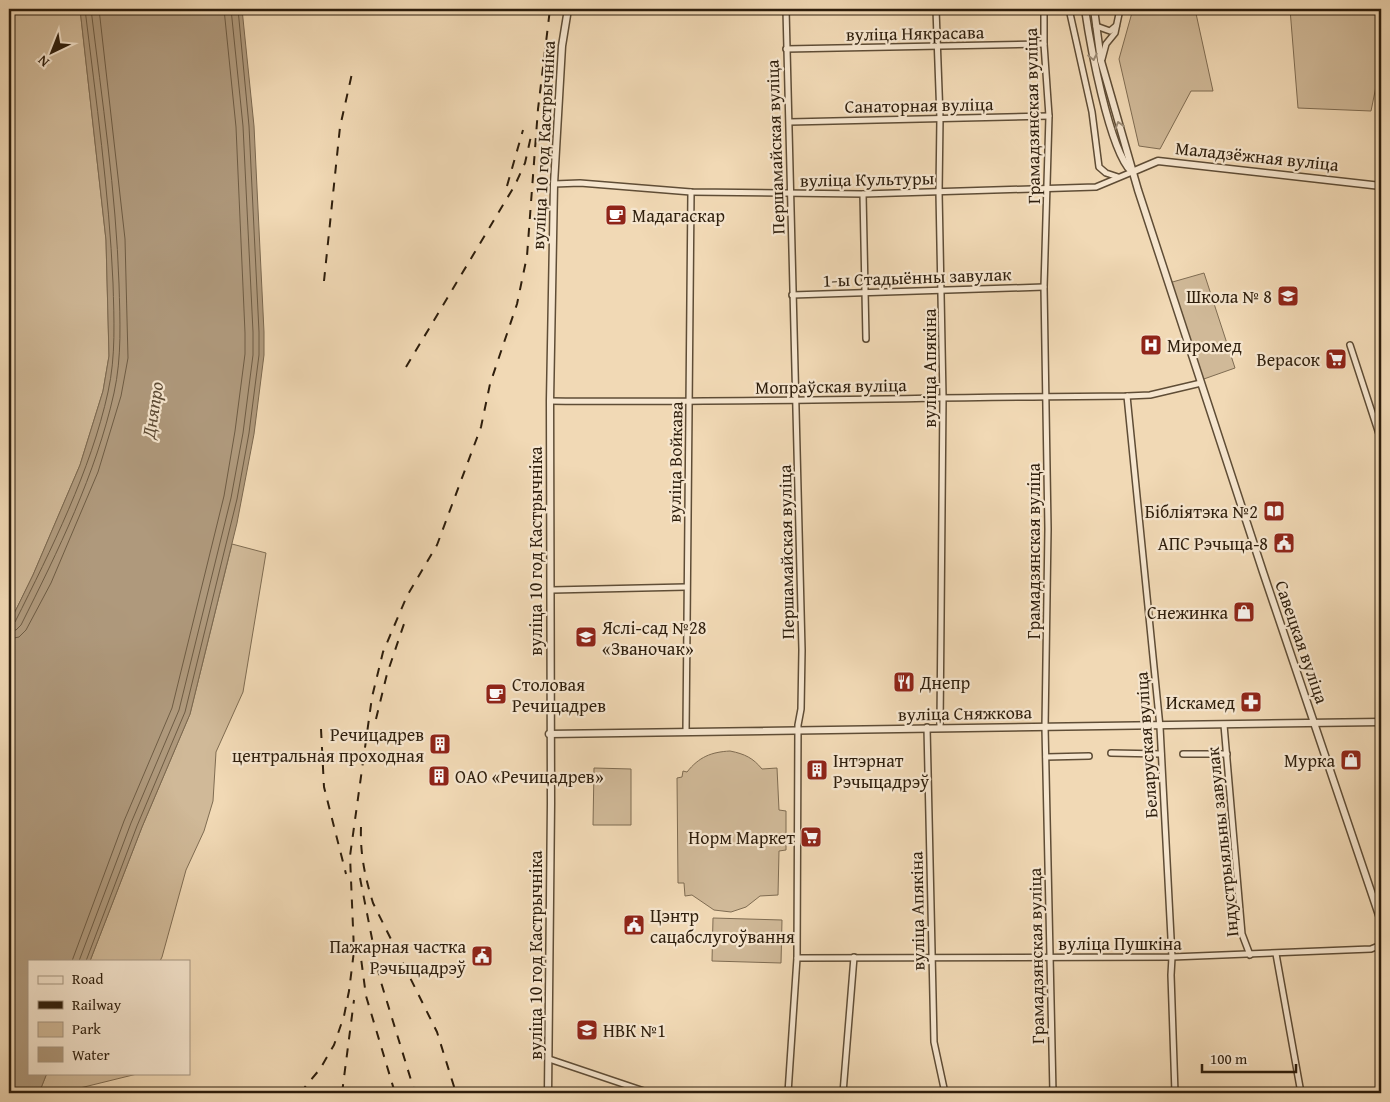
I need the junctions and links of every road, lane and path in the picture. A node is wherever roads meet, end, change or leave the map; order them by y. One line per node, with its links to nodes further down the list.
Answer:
1 (568, 9): 20 (street, вуліца 10 год Кастрычніка)
2 (786, 9): 13 (street, Першамайская вуліца)
3 (936, 9): 12 (street, вуліца Апякіна)
4 (1044, 9): 11 (street, Грамадзянская вуліца)
5 (1069, 9): 19 (street)
6 (1085, 9): 18 (street, Савецкая вуліца, one-way to 18)
7 (1094, 9): 9 (street, Савецкая вуліца)
8 (1120, 9): 10 (street)
9 (1095, 26): 10 (street); 14 (street, Савецкая вуліца)
10 (1117, 26): 14 (street)
11 (1044, 44): 12 (street, вуліца Някрасава); 15 (street, Грамадзянская вуліца)
12 (936, 48): 13 (street, вуліца Някрасава); 16 (street, вуліца Апякіна)
13 (786, 49): 17 (street, Першамайская вуліца)
14 (1101, 61): 18 (street, Савецкая вуліца, one-way to 14)
15 (1049, 116): 16 (street, Санаторная вуліца); 22 (street, Грамадзянская вуліца)
16 (940, 118): 17 (street, Санаторная вуліца); 24 (street, вуліца Апякіна)
17 (790, 122): 25 (street, Першамайская вуліца)
18 (1132, 172): 19 (street, вуліца Культуры); 21 (street, Маладзёжная вуліца); 33 (street, Савецкая вуліца)
19 (1118, 177): 22 (street, вуліца Культуры)
20 (554, 184): 23 (street, вуліца Культуры); 37 (street, вуліца 10 год Кастрычніка)
21 (1381, 186)
22 (1048, 189): 24 (street, вуліца Культуры); 27 (street, Грамадзянская вуліца)
23 (691, 192): 25 (street, вуліца Культуры); 39 (street, вуліца Войкава)
24 (939, 192): 26 (street, вуліца Культуры); 28 (street, вуліца Апякіна)
25 (791, 194): 26 (street, вуліца Культуры); 30 (street, Першамайская вуліца)
26 (862, 194): 29 (street)
27 (1044, 287): 28 (street, 1-ы Стадыённы завулак); 34 (street, Грамадзянская вуліца)
28 (942, 290): 29 (street, 1-ы Стадыённы завулак); 36 (street, вуліца Апякіна)
29 (865, 291): 30 (street, 1-ы Стадыённы завулак); 31 (street)
30 (792, 295): 38 (street, Першамайская вуліца)
31 (866, 339)
32 (1350, 345): 40 (street)
33 (1201, 383): 35 (street, Мопраўская вуліца); 44 (street, Савецкая вуліца)
34 (1046, 396): 35 (street, Мопраўская вуліца); 36 (street, Мопраўская вуліца); 48 (street, Грамадзянская вуліца)
35 (1127, 396): 49 (street, Беларуская вуліца)
36 (943, 397): 38 (street, Мопраўская вуліца); 47 (street, вуліца Апякіна)
37 (550, 401): 39 (street, Мопраўская вуліца); 42 (street, вуліца 10 год Кастрычніка)
38 (796, 401): 39 (street, Мопраўская вуліца); 51 (street, Першамайская вуліца)
39 (690, 403): 41 (street, вуліца Войкава)
40 (1381, 440)
41 (686, 587): 42 (street); 50 (street, вуліца Войкава)
42 (552, 590): 52 (street, вуліца 10 год Кастрычніка)
43 (1381, 722): 44 (street, вуліца Сняжкова)
44 (1314, 723): 45 (street, вуліца Сняжкова); 59 (street, Савецкая вуліца)
45 (1224, 725): 49 (street, вуліца Сняжкова); 56 (street, Індустрыяльны завулак)
46 (927, 727): 47 (street, вуліца Сняжкова); 51 (street, вуліца Сняжкова); 63 (street, вуліца Апякіна)
47 (940, 727): 48 (street, вуліца Сняжкова)
48 (1045, 727): 49 (street, вуліца Сняжкова); 58 (street, Грамадзянская вуліца)
49 (1160, 727): 54 (street, Беларуская вуліца)
50 (686, 732): 51 (street, вуліца Сняжкова); 52 (street, вуліца Сняжкова)
51 (798, 732): 66 (street, Першамайская вуліца)
52 (549, 734): 68 (street, вуліца 10 год Кастрычніка)
53 (1111, 753): 54 (street)
54 (1161, 754): 65 (street, Беларуская вуліца)
55 (1183, 754): 56 (street)
56 (1226, 754): 62 (street, Індустрыяльны завулак)
57 (1089, 756): 58 (street)
58 (1046, 757): 64 (street, Грамадзянская вуліца)
59 (1381, 921)
60 (1381, 945): 61 (street, вуліца Пушкіна)
61 (1276, 954): 62 (street, вуліца Пушкіна); 76 (street)
62 (1250, 955): 65 (street, вуліца Пушкіна)
63 (932, 957): 64 (street, вуліца Пушкіна); 67 (street, вуліца Пушкіна); 73 (street, вуліца Апякіна)
64 (1050, 957): 65 (street, вуліца Пушкіна); 74 (street, Грамадзянская вуліца)
65 (1172, 957): 75 (street, Беларуская вуліца)
66 (797, 958): 67 (street, вуліца Пушкіна); 71 (street, Першамайская вуліца)
67 (854, 958): 72 (street)
68 (549, 1059): 69 (street, вуліца 10 год Кастрычніка); 70 (street)
69 (548, 1093)
70 (650, 1093)
71 (788, 1093)
72 (843, 1093)
73 (945, 1093)
74 (1053, 1093)
75 (1175, 1093)
76 (1300, 1093)

